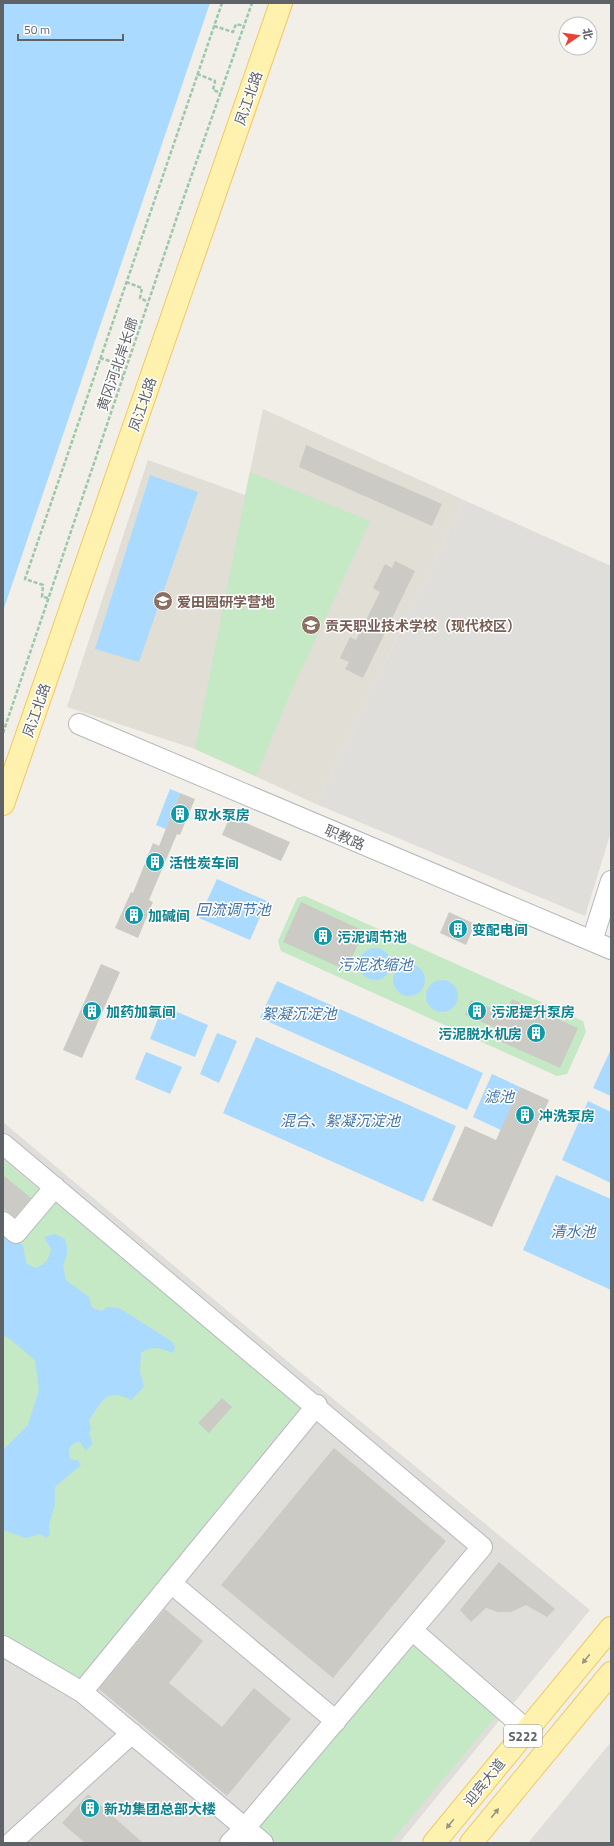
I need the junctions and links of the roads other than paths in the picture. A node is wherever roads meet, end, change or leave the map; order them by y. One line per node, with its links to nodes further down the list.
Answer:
1 (281, 3): 3 (main road, 凤江北路)
2 (79, 724): 5 (street, 职教路)
3 (3, 804)
4 (611, 881): 5 (street)
5 (592, 941): 6 (street, 职教路)
6 (611, 949)
7 (3, 1144): 8 (street)
8 (55, 1187): 9 (street); 10 (street)
9 (3, 1222)
10 (316, 1406): 11 (street); 13 (street)
11 (171, 1583): 17 (street); 19 (street)
12 (611, 1628): 16 (main road, 迎宾大道 / S222, one-way to 16)
13 (412, 1630): 19 (street); 20 (street)
14 (3, 1646): 17 (street)
15 (611, 1673): 18 (main road, 迎宾大道 / S222)
16 (568, 1681): 18 (main road); 20 (main road, 迎宾大道 / S222)
17 (82, 1692): 21 (street)
18 (589, 1699): 27 (main road, 迎宾大道 / S222, one-way to 18)
19 (336, 1721): 22 (street)
20 (527, 1730): 26 (main road, 迎宾大道 / S222, one-way to 26)
21 (132, 1733): 22 (street); 23 (street)
22 (245, 1828): 24 (street); 25 (street)
23 (10, 1843)
24 (230, 1843)
25 (263, 1843)
26 (434, 1843)
27 (471, 1843)

